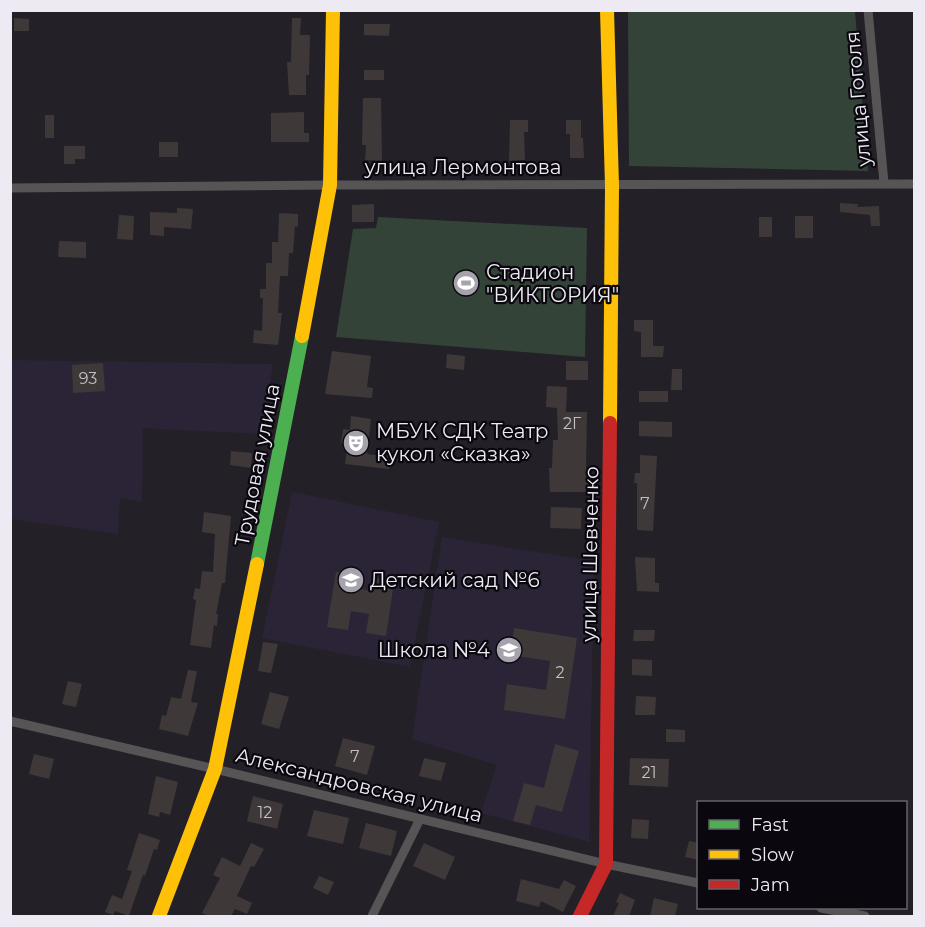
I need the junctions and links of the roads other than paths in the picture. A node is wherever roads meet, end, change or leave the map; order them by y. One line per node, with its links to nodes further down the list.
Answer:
1 (333, 10): 6 (street, Трудовая улица)
2 (607, 10): 7 (street, улица Шевченко)
3 (868, 10): 4 (street, улица Гоголя)
4 (884, 183): 5 (street, улица Лермонтова); 7 (street, улица Лермонтова)
5 (915, 184)
6 (330, 185): 7 (street, улица Лермонтова); 8 (street, улица Лермонтова); 10 (street, Трудовая улица)
7 (612, 186): 12 (street, улица Шевченко)
8 (10, 188)
9 (10, 721): 10 (street, Александровская улица)
10 (215, 769): 11 (street, Александровская улица); 15 (street, Трудовая улица)
11 (420, 819): 12 (street, Александровская улица); 16 (street)
12 (606, 864): 13 (street, Александровская улица); 17 (street, улица Шевченко)
13 (697, 883)
14 (826, 909): 18 (street)
15 (159, 916)
16 (372, 916)
17 (580, 916)
18 (865, 916)

